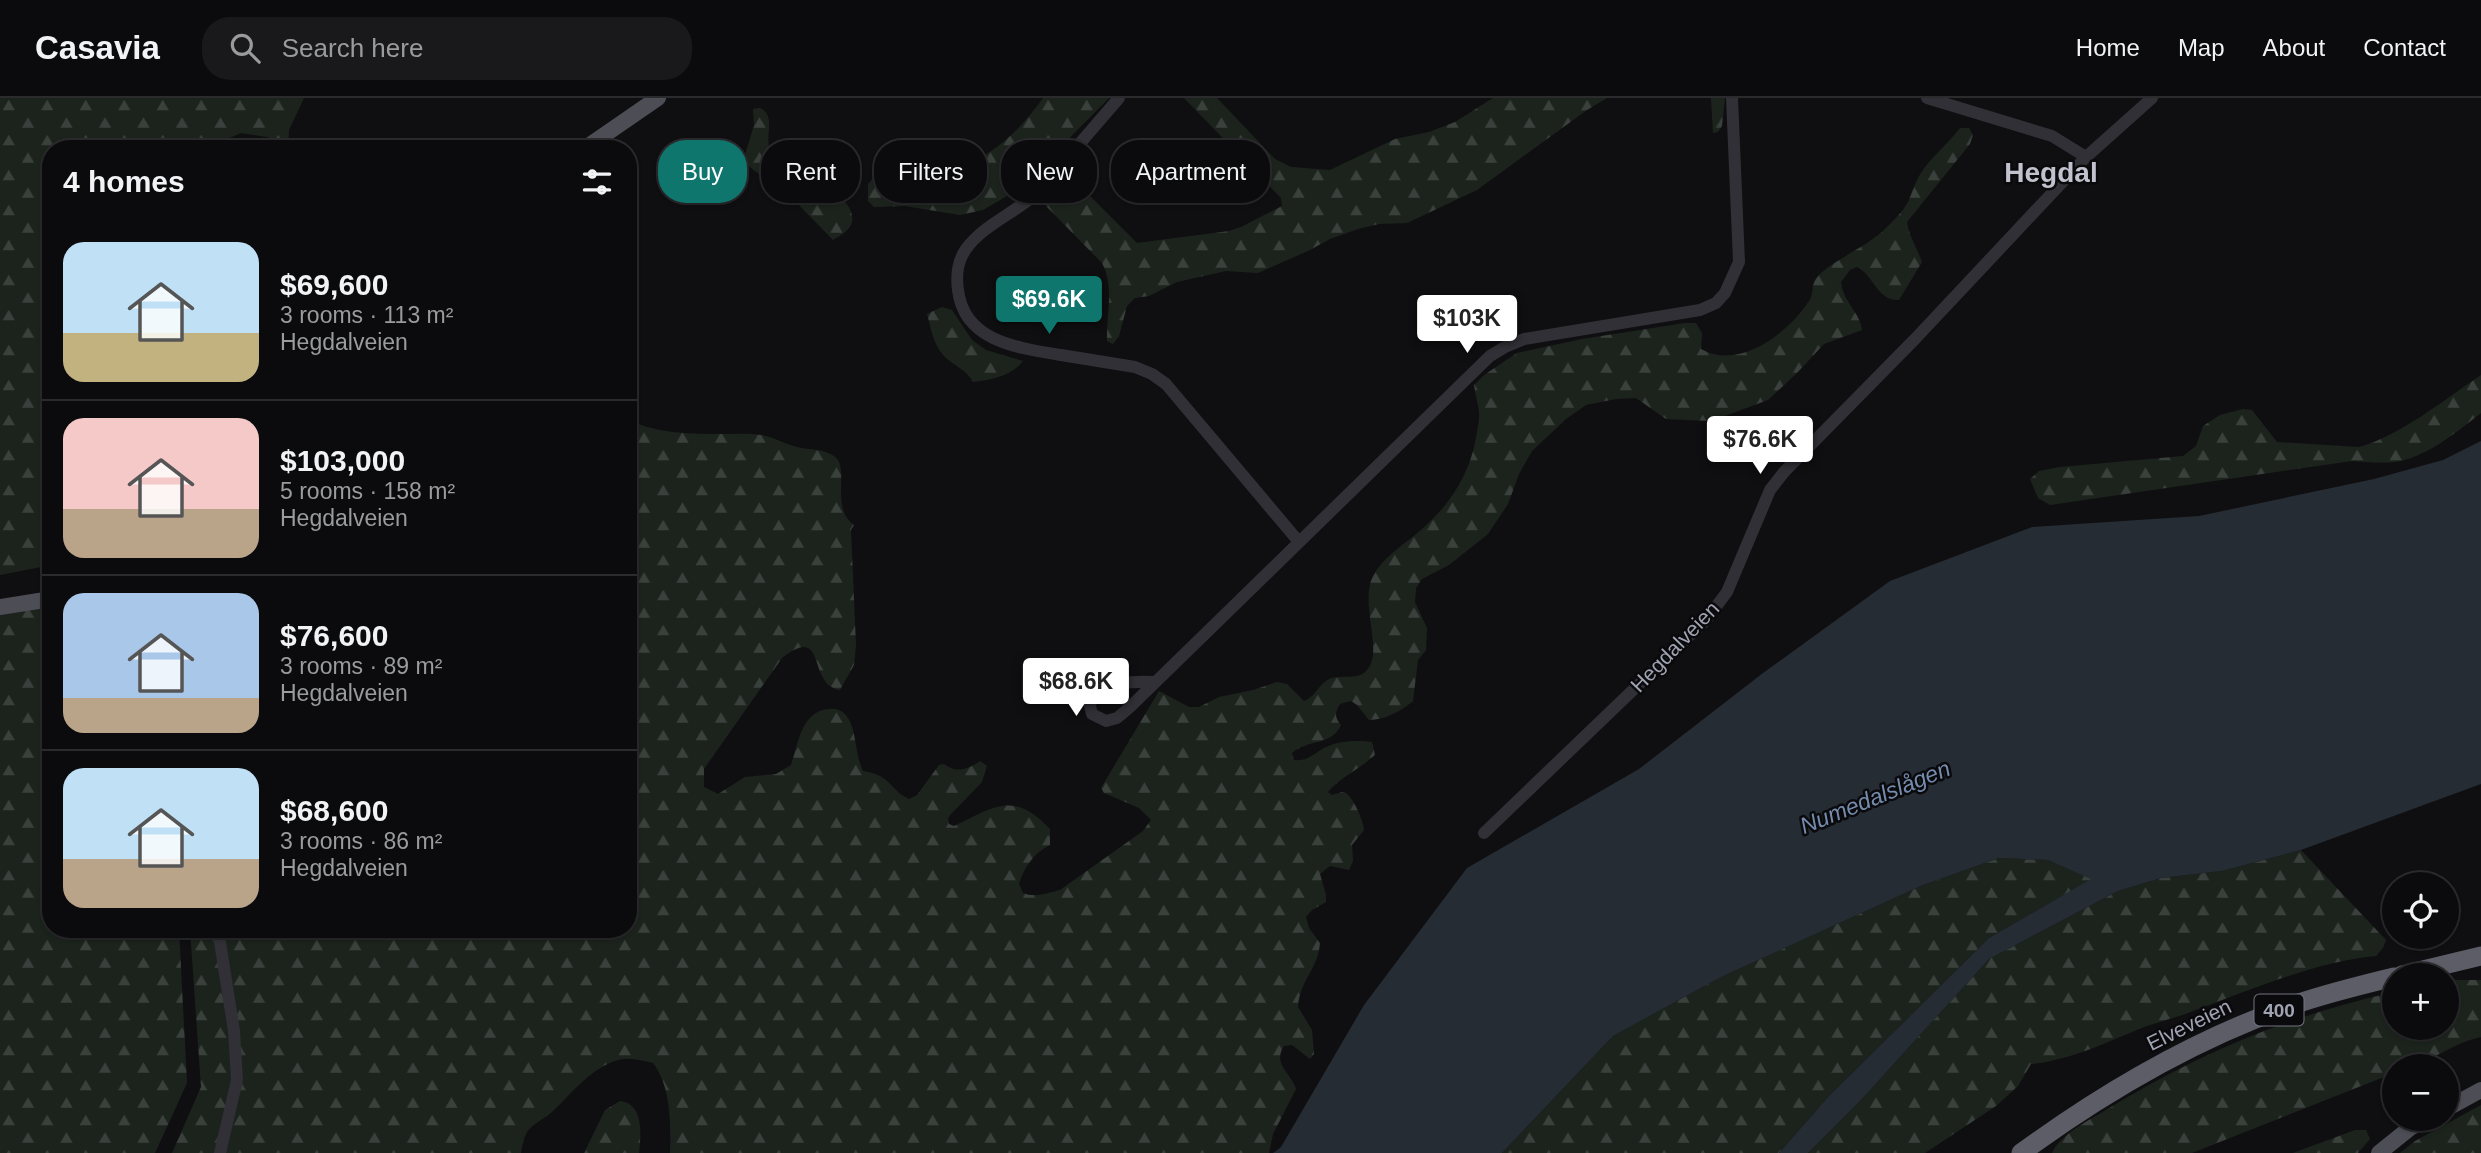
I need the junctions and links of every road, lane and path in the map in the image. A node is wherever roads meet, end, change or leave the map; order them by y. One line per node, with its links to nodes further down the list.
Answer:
1 (658, 98): 6 (main road)
2 (1119, 98): 8 (street)
3 (1732, 98): 8 (street)
4 (1927, 98): 7 (street)
5 (2152, 98): 7 (street, Hegdalveien)
6 (597, 140)
7 (2086, 157): 12 (street, Hegdalveien)
8 (1298, 542): 11 (street)
9 (42, 600): 10 (main road)
10 (0, 607)
11 (1154, 682): 11 (street)
12 (1484, 834)
13 (218, 938): 20 (street)
14 (2481, 956): 15 (highway)
15 (2452, 963)
16 (2382, 980): 21 (highway, Elveveien / 400)
17 (2481, 1090): 18 (main road)
18 (2459, 1102)
19 (2406, 1131): 22 (main road)
20 (220, 1153)
21 (2021, 1153)
22 (2379, 1153)

